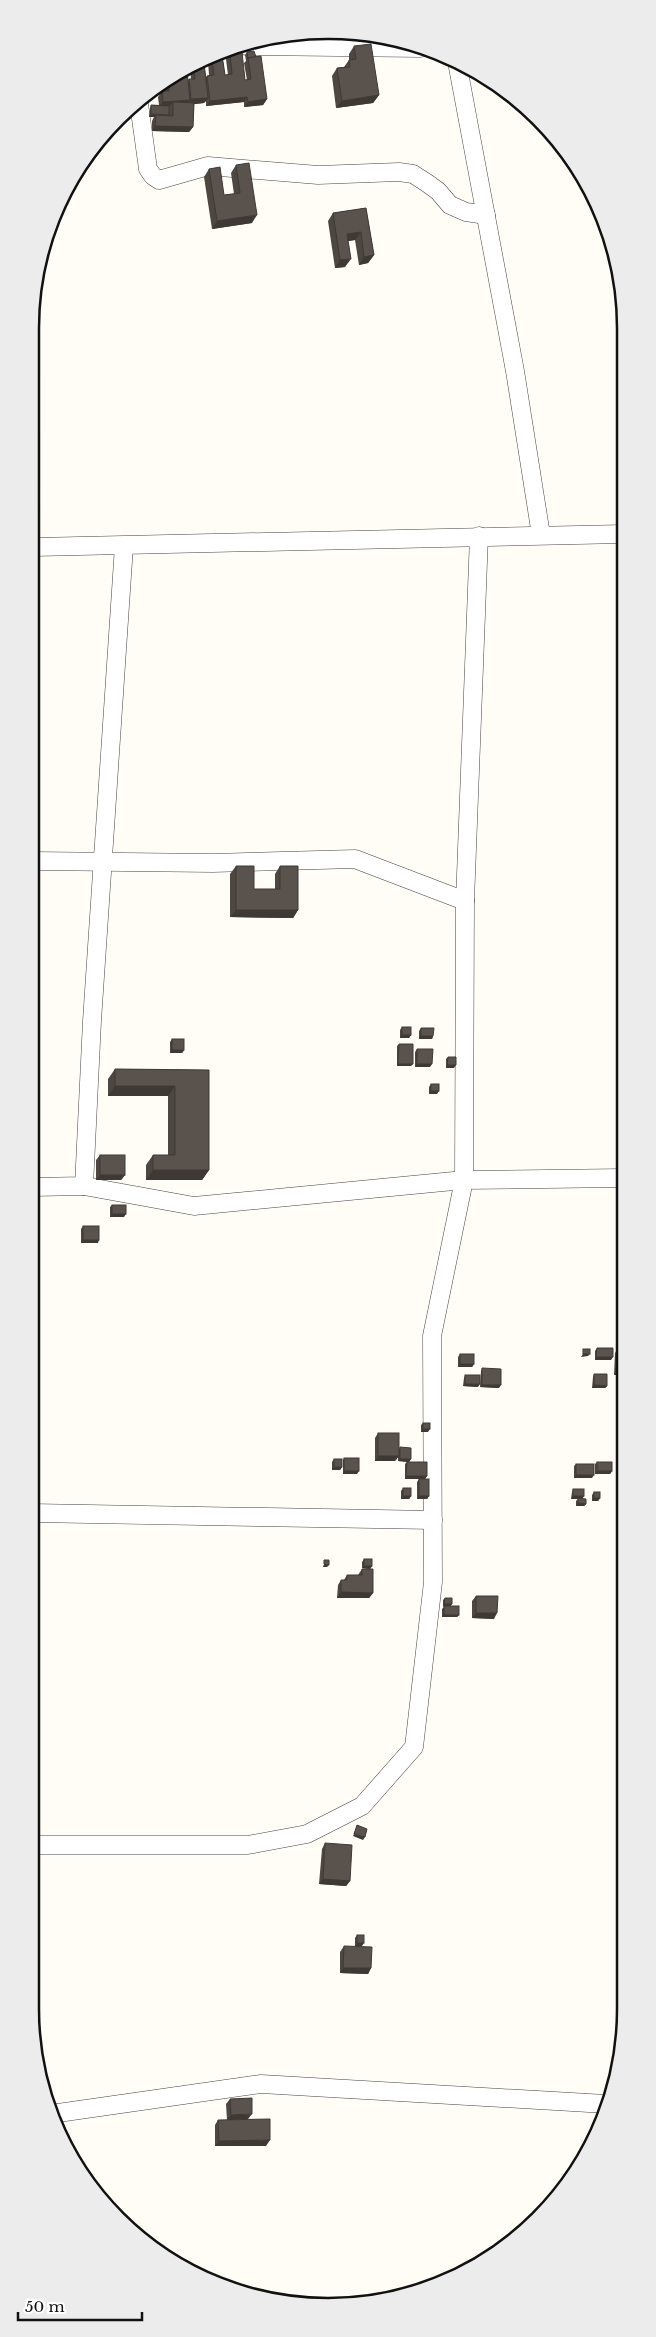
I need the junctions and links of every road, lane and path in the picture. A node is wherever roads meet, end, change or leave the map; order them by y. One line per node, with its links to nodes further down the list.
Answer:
1 (264, 46): 2 (street)
2 (398, 48)
3 (459, 70): 5 (street)
4 (140, 109): 5 (street)
5 (486, 216): 7 (street)
6 (617, 534): 7 (street)
7 (541, 535): 8 (street)
8 (479, 536): 9 (street); 13 (street)
9 (124, 546): 10 (street); 12 (street)
10 (39, 547)
11 (39, 861): 12 (street)
12 (102, 861): 13 (street); 16 (street)
13 (465, 901): 15 (street)
14 (617, 1178): 15 (street)
15 (464, 1180): 16 (street); 19 (street)
16 (84, 1186): 17 (street)
17 (39, 1187)
18 (39, 1513): 19 (street)
19 (433, 1520): 20 (street)
20 (39, 1845)
21 (601, 2104): 22 (street)
22 (58, 2113)

